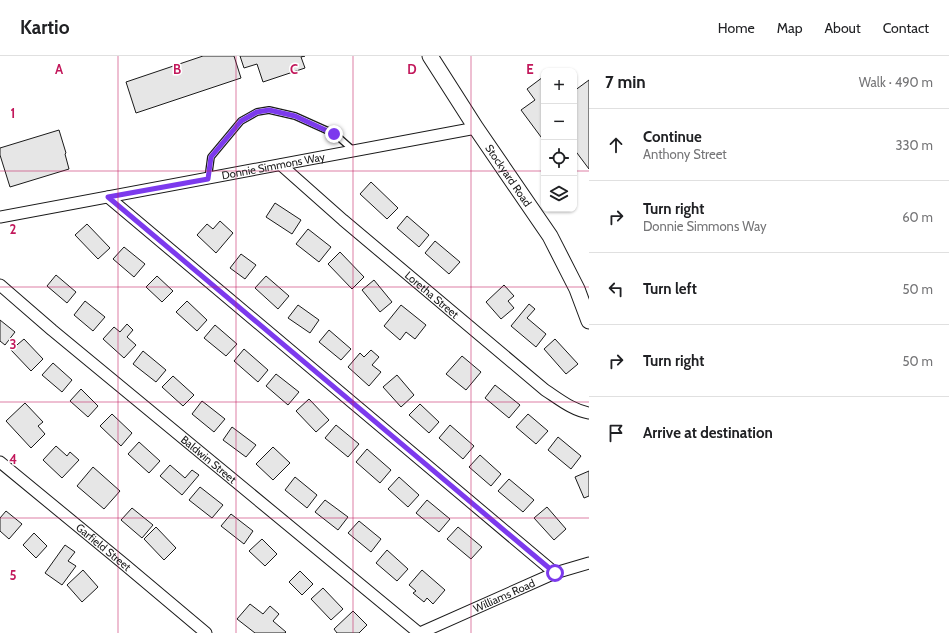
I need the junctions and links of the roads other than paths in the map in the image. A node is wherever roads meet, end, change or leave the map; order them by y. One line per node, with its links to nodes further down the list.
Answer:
1 (430, 56): 2 (street, Stockyard Road)
2 (476, 128): 3 (street, Donnie Simmons Way); 9 (street, Stockyard Road)
3 (354, 151): 4 (street, Donnie Simmons Way); 5 (lane)
4 (281, 165): 5 (street, Donnie Simmons Way); 10 (street, Loretha Street)
5 (208, 179): 6 (street, Donnie Simmons Way)
6 (108, 197): 7 (street, Donnie Simmons Way); 13 (street)
7 (0, 217)
8 (0, 285): 15 (street, Baldwin Street)
9 (589, 321)
10 (589, 413)
11 (0, 462): 14 (street, Garfield Street)
12 (589, 563): 13 (street, Williams Road)
13 (555, 573): 15 (street, Williams Road)
14 (206, 633)
15 (419, 633)

